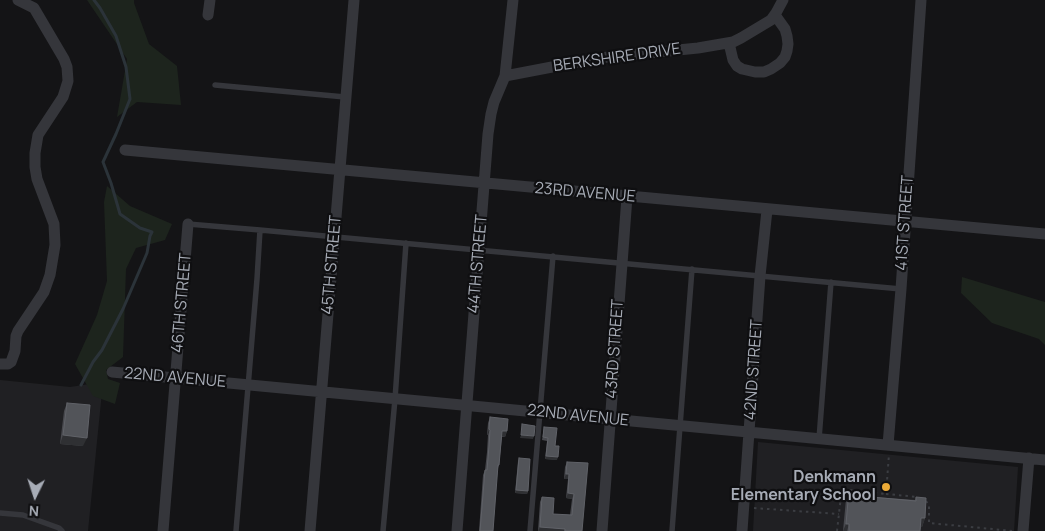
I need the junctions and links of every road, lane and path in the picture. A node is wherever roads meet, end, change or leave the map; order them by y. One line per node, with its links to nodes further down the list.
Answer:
1 (18, 0): 31 (street)
2 (210, 0): 7 (street)
3 (354, 0): 12 (street, 45TH STREET)
4 (513, 0): 10 (street, 44TH STREET)
5 (783, 0): 8 (street, BERKSHIRE DRIVE)
6 (921, 0): 18 (street, 41ST STREET)
7 (208, 15)
8 (775, 15): 9 (street, BERKSHIRE DRIVE); 9 (street)
9 (729, 43): 10 (street, BERKSHIRE DRIVE)
10 (505, 76): 15 (street, 44TH STREET)
11 (214, 85): 12 (lane)
12 (345, 97): 14 (street, 45TH STREET)
13 (125, 150): 14 (street, 23RD AVENUE)
14 (340, 170): 15 (street, 23RD AVENUE); 22 (street, 45TH STREET)
15 (485, 183): 16 (street, 23RD AVENUE); 24 (street, 44TH STREET)
16 (627, 197): 17 (street, 23RD AVENUE); 26 (street, 43RD STREET)
17 (767, 210): 18 (street, 23RD AVENUE); 28 (street, 42ND STREET)
18 (905, 222): 21 (street, 23RD AVENUE); 30 (street, 41ST STREET)
19 (188, 224): 20 (lane); 33 (street, 46TH STREET)
20 (260, 230): 22 (lane); 34 (lane)
21 (1045, 234)
22 (334, 237): 23 (lane); 35 (street, 45TH STREET)
23 (406, 243): 24 (lane); 36 (lane)
24 (479, 250): 25 (lane); 37 (street, 44TH STREET)
25 (553, 256): 26 (lane); 38 (lane)
26 (621, 262): 27 (lane); 39 (street, 43RD STREET)
27 (692, 269): 28 (lane); 40 (lane)
28 (760, 276): 29 (lane); 41 (street, 42ND STREET)
29 (831, 282): 30 (lane); 42 (lane)
30 (900, 288): 43 (street, 41ST STREET)
31 (0, 364)
32 (112, 372): 33 (street, 22ND AVENUE)
33 (176, 378): 34 (street, 22ND AVENUE); 51 (street, 46TH STREET)
34 (248, 385): 35 (street, 22ND AVENUE); 52 (lane)
35 (321, 392): 36 (street, 22ND AVENUE); 53 (street, 45TH STREET)
36 (395, 399): 37 (street, 22ND AVENUE); 54 (lane)
37 (466, 405): 38 (street, 22ND AVENUE); 55 (street, 44TH STREET)
38 (539, 412): 39 (street, 22ND AVENUE); 56 (lane)
39 (610, 419): 40 (street, 22ND AVENUE); 57 (street, 43RD STREET)
40 (679, 426): 41 (street, 22ND AVENUE); 58 (lane)
41 (749, 432): 42 (street, 22ND AVENUE); 47 (street, 42ND STREET)
42 (819, 439): 43 (street, 22ND AVENUE)
43 (887, 445): 44 (street, 22ND AVENUE); 46 (path)
44 (1029, 458): 45 (street, 22ND AVENUE); 62 (street)
45 (1045, 460)
46 (886, 494): 49 (path); 61 (path)
47 (744, 506): 49 (path); 59 (street, 42ND STREET)
48 (0, 513): 50 (lane)
49 (839, 514): 60 (path)
50 (62, 531)
51 (163, 531)
52 (236, 531)
53 (310, 531)
54 (383, 531)
55 (456, 531)
56 (530, 531)
57 (602, 531)
58 (672, 531)
59 (742, 531)
60 (837, 531)
61 (1013, 531)
62 (1024, 531)

